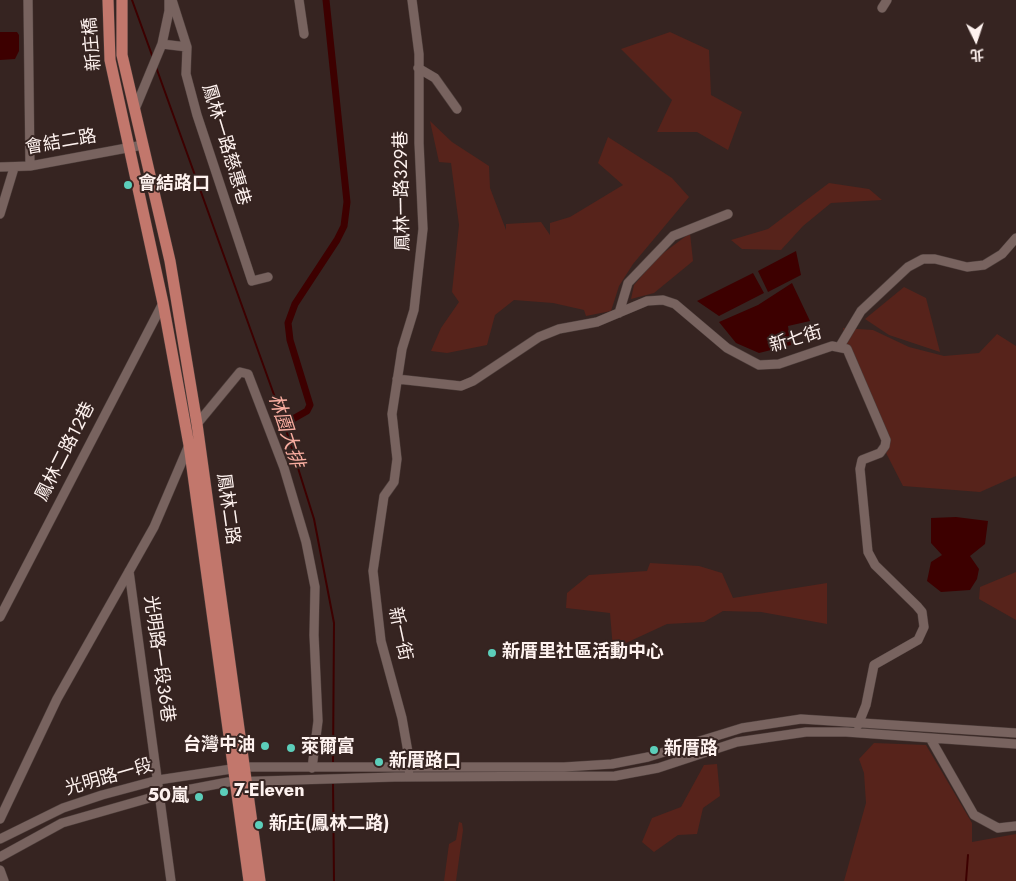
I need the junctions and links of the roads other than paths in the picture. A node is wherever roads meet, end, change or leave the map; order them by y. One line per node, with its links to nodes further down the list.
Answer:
1 (28, 0): 15 (street)
2 (108, 0): 14 (main road, 新庄橋)
3 (122, 0): 11 (main road, 新庄橋)
4 (170, 0): 8 (street); 9 (street, 鳳林一路慈惠巷)
5 (299, 0): 7 (street)
6 (412, 0): 10 (street, 鳳林一路329巷)
7 (304, 34)
8 (162, 44): 9 (street); 11 (street)
9 (187, 47): 21 (street, 鳳林一路慈惠巷)
10 (418, 68): 12 (street); 25 (street, 鳳林一路329巷)
11 (135, 109): 13 (main road, 鳳林二路)
12 (457, 109)
13 (142, 145): 14 (street, 會結二路); 26 (main road, 鳳林二路)
14 (128, 148): 15 (street, 會結二路); 22 (main road, 鳳林二路)
15 (30, 166): 17 (street, 會結二路)
16 (0, 167): 17 (street, 會結二路)
17 (14, 168): 18 (street)
18 (0, 214)
19 (728, 214): 23 (street)
20 (1016, 238): 24 (street)
21 (268, 278)
22 (163, 303): 27 (main road, 鳳林二路); 30 (street, 鳳林二路12巷)
23 (619, 312): 24 (street, 新七街); 25 (street, 新七街)
24 (840, 346): 31 (street, 新七街)
25 (396, 379): 28 (street, 鳳林一路329巷)
26 (197, 424): 39 (main road, 鳳林二路); 40 (street)
27 (189, 445): 29 (street); 39 (main road, 鳳林二路)
28 (384, 496): 38 (street, 新一街)
29 (129, 571): 42 (street, 光明路一段36巷); 45 (street)
30 (0, 617)
31 (858, 722): 32 (street); 33 (street, 新七街); 38 (street)
32 (909, 726): 34 (street); 35 (street)
33 (856, 733): 35 (street); 41 (street)
34 (1016, 733)
35 (907, 737): 36 (street)
36 (930, 738): 37 (street); 46 (street)
37 (1016, 744)
38 (409, 766): 40 (street); 41 (street, 新一街)
39 (239, 768): 40 (street); 42 (street, 光明路一段); 43 (main road, 鳳林二路)
40 (314, 768)
41 (409, 778): 43 (street)
42 (158, 780): 44 (street, 光明路一段36巷); 47 (street, 光明路一段)
43 (241, 781): 44 (street, 光明路一段); 52 (main road, 鳳林二路); 53 (main road, 鳳林二路)
44 (160, 795): 48 (street, 光明路一段); 51 (street, 光明路一段36巷)
45 (0, 819)
46 (1016, 826)
47 (0, 839)
48 (0, 857)
49 (0, 870): 50 (street)
50 (4, 881)
51 (171, 881)
52 (249, 881)
53 (260, 881)

